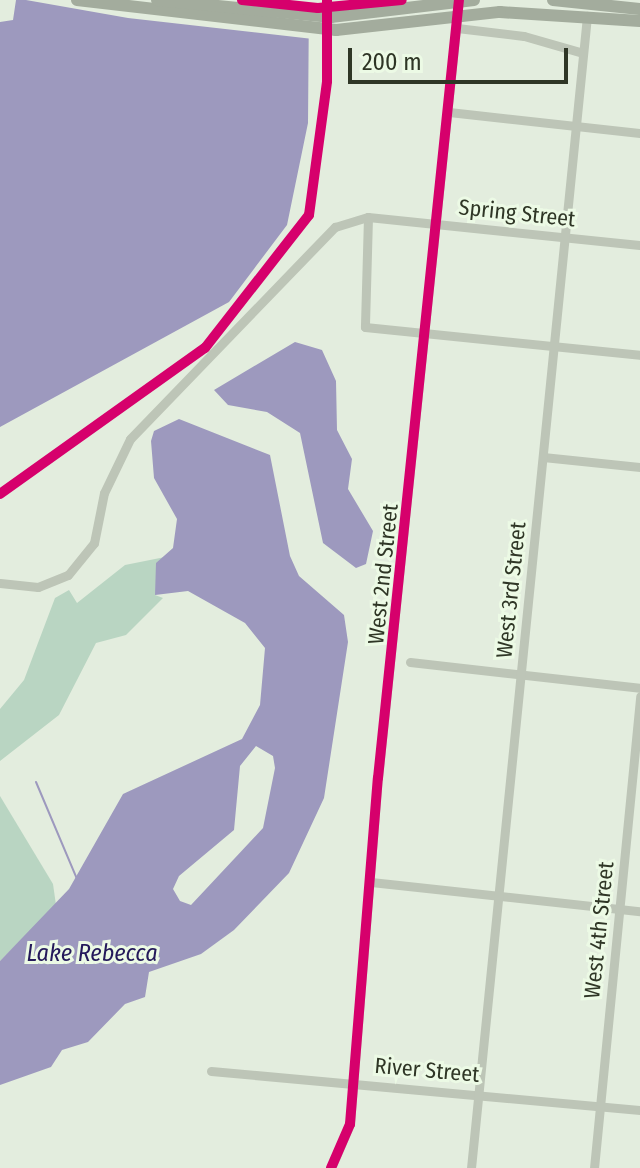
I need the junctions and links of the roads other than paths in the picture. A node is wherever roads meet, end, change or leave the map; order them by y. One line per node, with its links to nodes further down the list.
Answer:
1 (77, 0): 6 (highway, bridge)
2 (157, 0): 4 (highway, bridge)
3 (459, 0): 9 (street, West 2nd Street)
4 (474, 0)
5 (553, 0): 6 (highway)
6 (589, 6): 7 (highway); 8 (highway); 10 (street, West 3rd Street)
7 (640, 9)
8 (640, 21)
9 (457, 28): 10 (street); 11 (street, West 2nd Street)
10 (583, 53): 12 (street, West 3rd Street)
11 (449, 112): 12 (street); 15 (street, West 2nd Street)
12 (576, 126): 13 (street); 16 (street, West 3rd Street)
13 (640, 133)
14 (368, 217): 15 (street, Spring Street); 18 (street); 23 (street, Spring Street)
15 (438, 223): 16 (street, Spring Street); 18 (street, West 2nd Street)
16 (564, 237): 17 (street, Spring Street); 19 (street, West 3rd Street)
17 (640, 245)
18 (427, 335): 19 (street); 28 (street, West 2nd Street)
19 (552, 347): 20 (street); 21 (street, West 3rd Street)
20 (640, 355)
21 (543, 457): 22 (street); 25 (street, West 3rd Street)
22 (640, 467)
23 (0, 583)
24 (410, 662): 25 (street)
25 (520, 674): 26 (street); 29 (street, West 3rd Street)
26 (640, 688)
27 (640, 696): 30 (street, West 4th Street)
28 (371, 882): 29 (street); 33 (street, West 2nd Street)
29 (497, 896): 30 (street); 34 (street, West 3rd Street)
30 (619, 908): 31 (street); 35 (street, West 4th Street)
31 (640, 911)
32 (211, 1071): 33 (street, River Street)
33 (354, 1086): 34 (street, River Street); 37 (street, West 2nd Street)
34 (477, 1092): 35 (street, River Street); 38 (street, West 3rd Street)
35 (599, 1105): 36 (street, River Street); 39 (street, West 4th Street)
36 (640, 1110)
37 (331, 1168)
38 (471, 1168)
39 (594, 1168)

